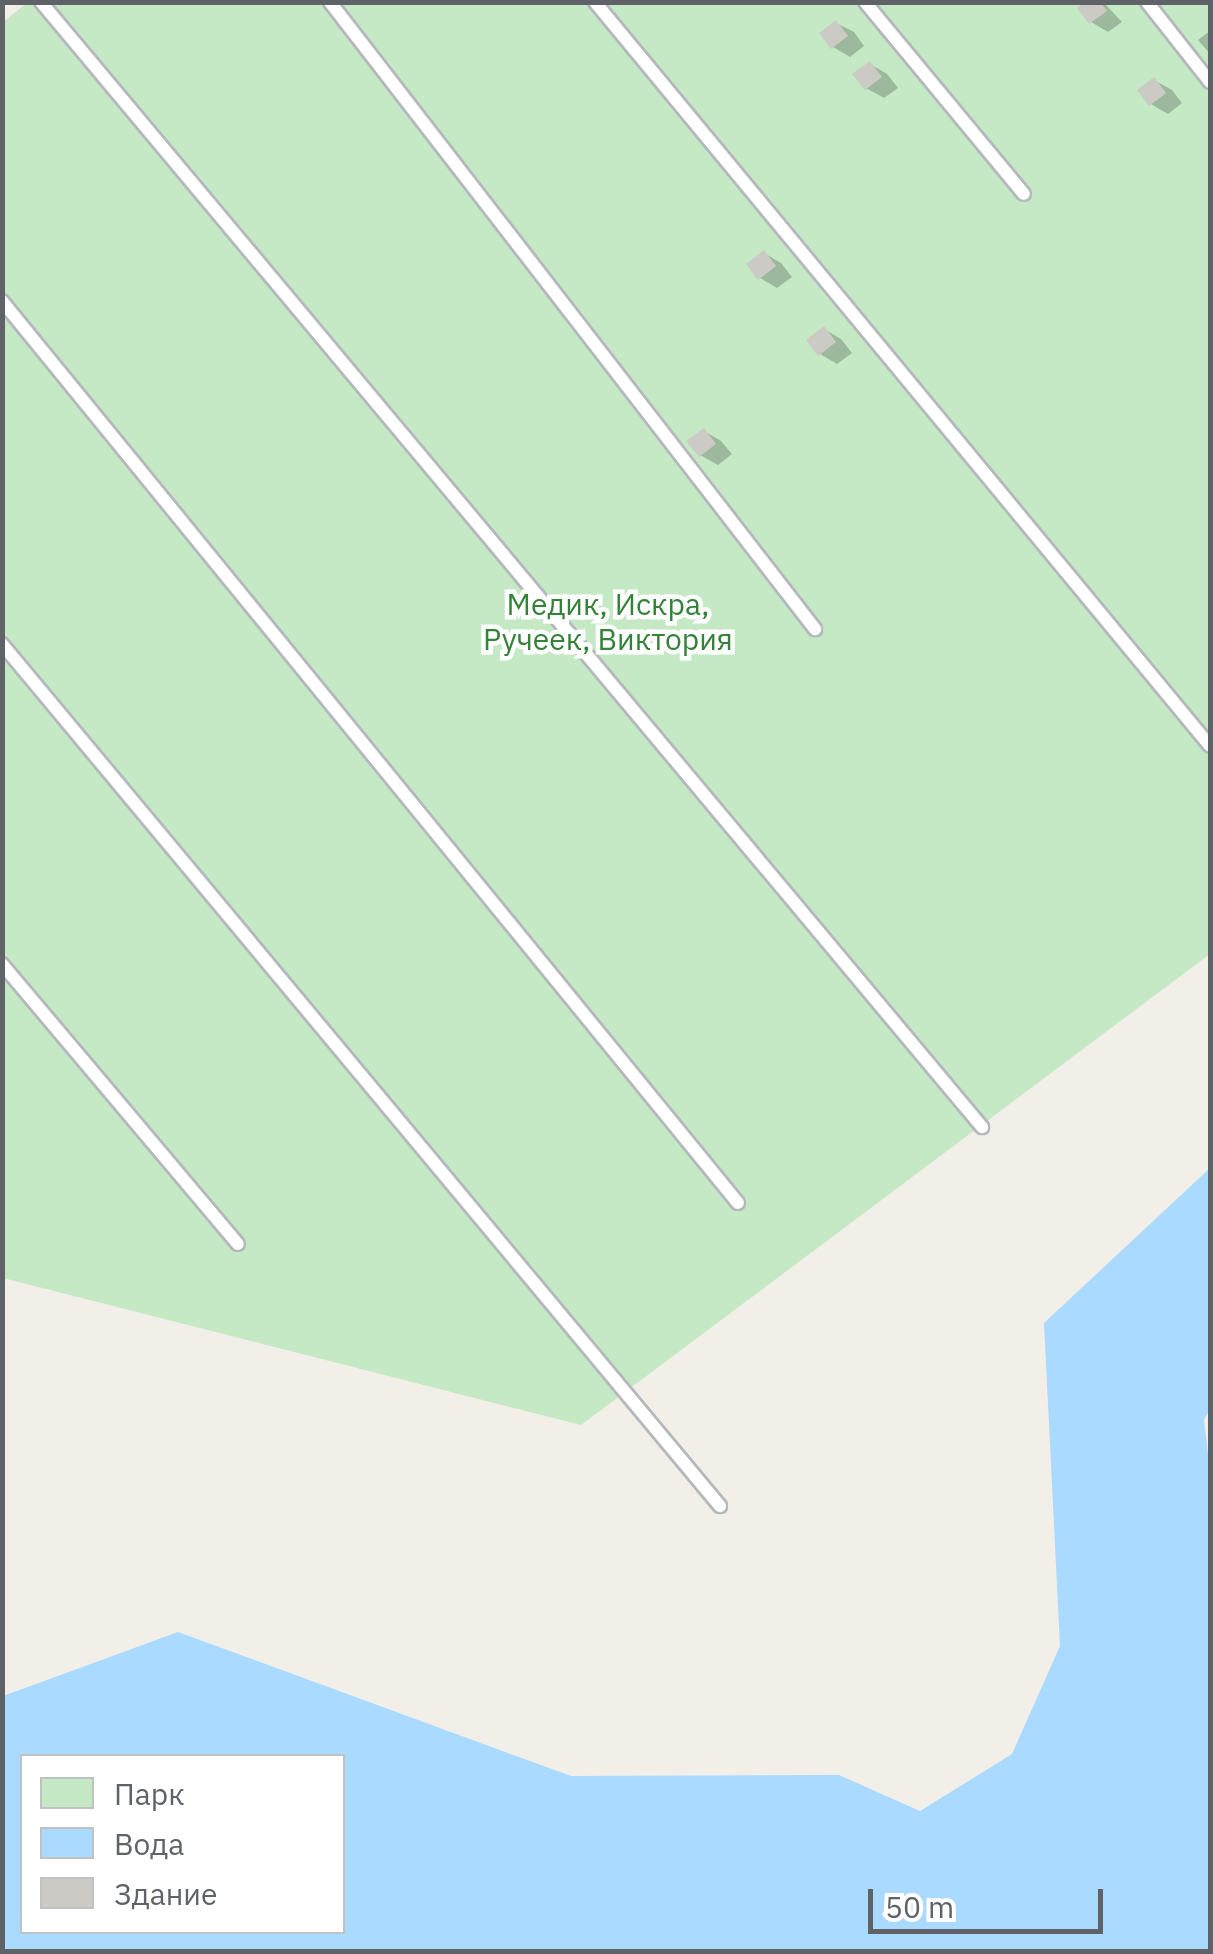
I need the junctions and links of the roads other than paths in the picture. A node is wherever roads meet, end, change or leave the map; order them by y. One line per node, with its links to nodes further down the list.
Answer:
1 (42, 2): 13 (lane)
2 (330, 2): 9 (lane)
3 (595, 2): 11 (lane)
4 (866, 2): 7 (lane)
5 (1147, 2): 6 (lane)
6 (1210, 82)
7 (1024, 194)
8 (2, 300): 14 (lane)
9 (815, 630)
10 (2, 644): 16 (lane)
11 (1210, 746)
12 (2, 964): 15 (lane)
13 (982, 1127)
14 (738, 1203)
15 (238, 1244)
16 (720, 1506)

